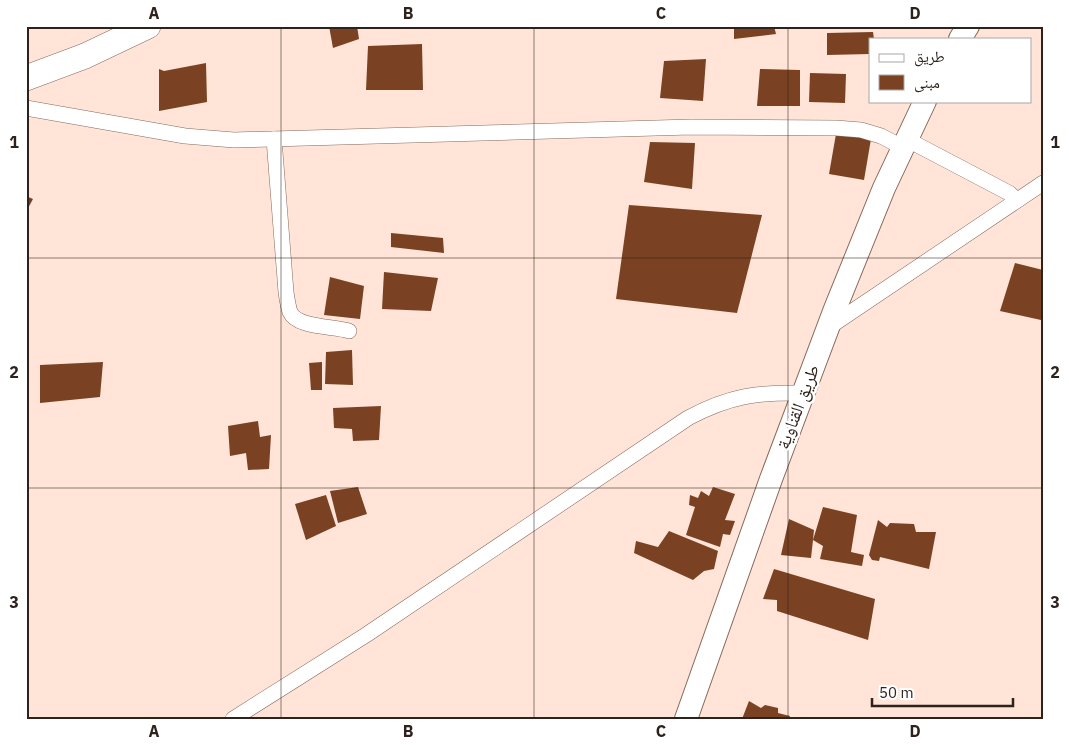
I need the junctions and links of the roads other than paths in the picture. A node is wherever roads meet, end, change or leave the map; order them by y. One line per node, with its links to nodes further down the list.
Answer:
1 (148, 26): 4 (main road)
2 (968, 26): 3 (street)
3 (961, 38)
4 (26, 78)
5 (926, 102): 8 (street, طريق القناوية)
6 (26, 108): 7 (street)
7 (274, 139): 8 (street); 12 (street)
8 (906, 144): 10 (street); 11 (street, طريق القناوية)
9 (1043, 183): 10 (street)
10 (1017, 200): 11 (street)
11 (829, 327): 13 (street, طريق القناوية)
12 (349, 331)
13 (804, 393): 14 (street); 15 (street, طريق القناوية)
14 (233, 719)
15 (686, 719)

